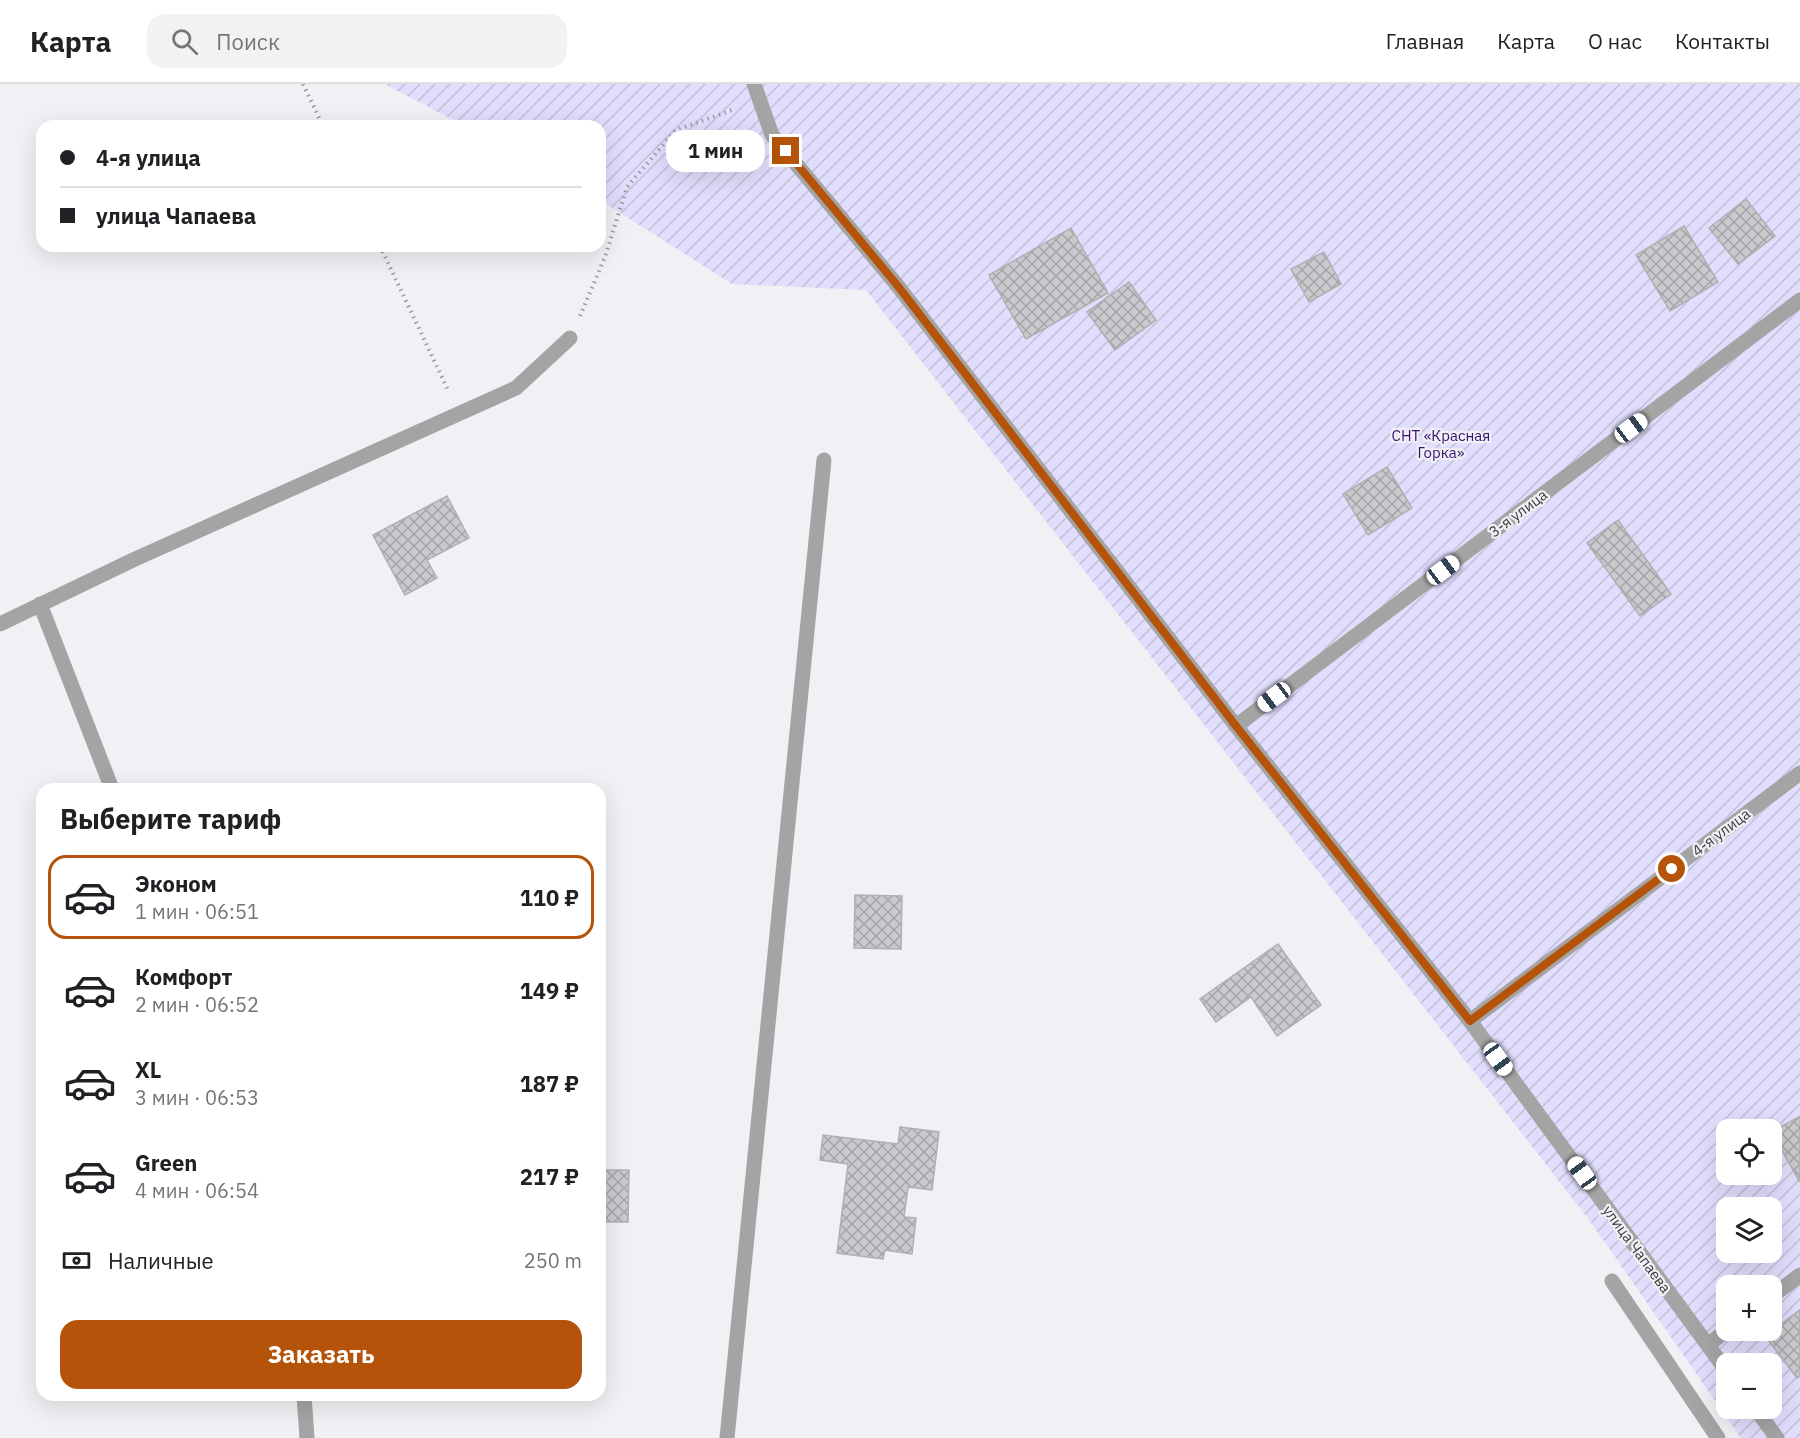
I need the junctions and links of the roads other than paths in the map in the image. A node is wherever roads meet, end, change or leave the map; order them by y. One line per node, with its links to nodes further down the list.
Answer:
1 (754, 84): 7 (lane, улица Чапаева)
2 (1800, 300): 7 (lane, 3-я улица)
3 (570, 338): 5 (lane)
4 (824, 460): 20 (lane)
5 (40, 604): 6 (lane); 9 (lane)
6 (0, 624)
7 (1236, 726): 10 (lane, улица Чапаева)
8 (1800, 772): 10 (lane, 4-я улица)
9 (110, 783)
10 (1470, 1021): 15 (lane, улица Чапаева)
11 (1800, 1275): 13 (lane)
12 (1612, 1281): 21 (lane)
13 (1782, 1288)
14 (1716, 1339): 15 (lane)
15 (1708, 1345): 16 (lane, улица Чапаева)
16 (1716, 1356)
17 (304, 1401): 19 (lane)
18 (1763, 1419): 22 (lane)
19 (307, 1438)
20 (727, 1438)
21 (1718, 1438)
22 (1777, 1438)

